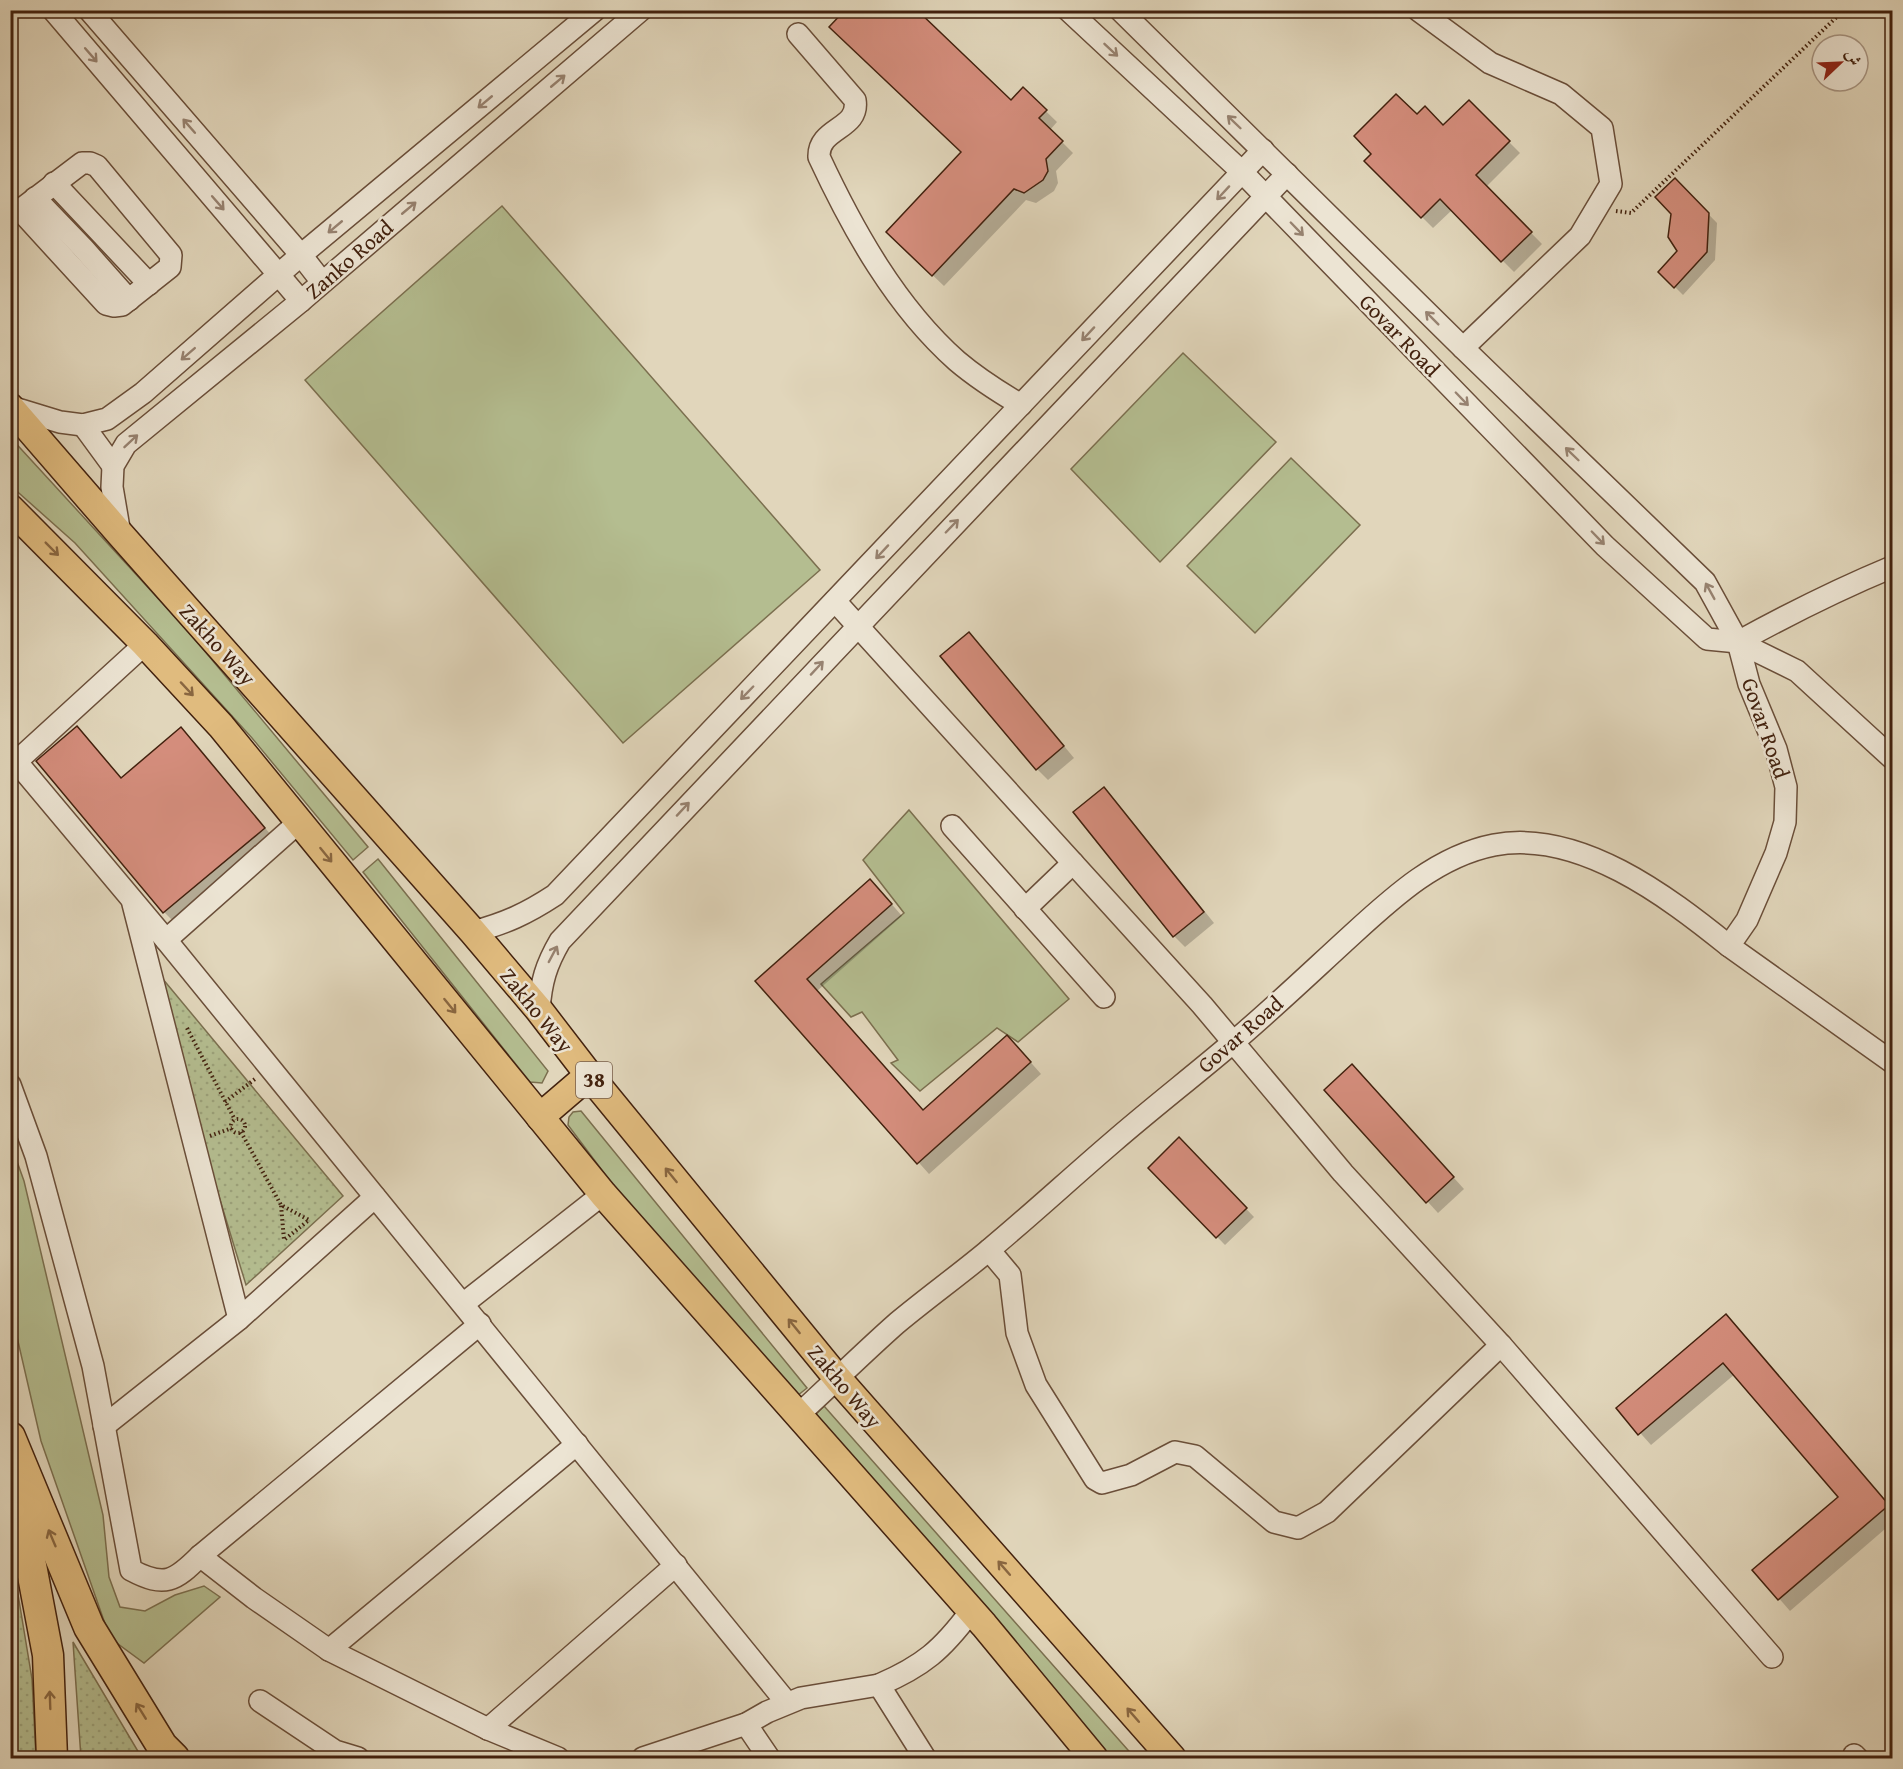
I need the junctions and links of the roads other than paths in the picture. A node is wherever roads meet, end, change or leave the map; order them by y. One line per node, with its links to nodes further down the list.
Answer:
1 (53, 10): 16 (street, one-way to 16)
2 (88, 10): 15 (street, one-way to 2)
3 (595, 10): 15 (street, Zanko Road, one-way to 15)
4 (641, 10): 17 (street, Zanko Road, one-way to 4)
5 (1068, 10): 10 (street, Govar Road, one-way to 10)
6 (1120, 10): 9 (street, Govar Road, one-way to 6)
7 (1418, 10): 20 (street)
8 (798, 34): 21 (street)
9 (1263, 150): 10 (street); 11 (street, Govar Road)
10 (1242, 172): 13 (street, Govar Road); 21 (street, one-way to 21)
11 (1287, 174): 13 (street); 20 (street, Govar Road, one-way to 11)
12 (54, 183): 14 (street); 18 (street); 18 (street)
13 (1265, 196): 29 (street, one-way to 13); 30 (street, Govar Road, one-way to 30)
14 (22, 208): 18 (street)
15 (301, 255): 16 (street, Zanko Road); 17 (street)
16 (279, 274): 19 (street); 23 (street, Zanko Road, one-way to 23)
17 (322, 282): 19 (street, Zanko Road)
18 (149, 284)
19 (300, 301): 24 (street, Zanko Road, one-way to 19)
20 (1463, 348): 30 (street, Govar Road, one-way to 20)
21 (1021, 405): 28 (street, one-way to 28)
22 (11, 407): 23 (street, Zanko Road); 26 (main road, Zakho Way / 38)
23 (82, 425): 24 (street)
24 (113, 466): 26 (street)
25 (10, 508): 31 (main road, one-way to 31)
26 (120, 534): 41 (main road, Zakho Way / 38)
27 (1893, 567): 30 (street)
28 (835, 601): 29 (street); 37 (street, one-way to 37)
29 (858, 625): 36 (street); 40 (street, one-way to 29)
30 (1738, 642): 32 (street); 43 (street, Govar Road)
31 (145, 644): 33 (street); 34 (main road, one-way to 34)
32 (1893, 758)
33 (13, 759): 38 (street)
34 (299, 822): 42 (street); 50 (main road, one-way to 50)
35 (952, 826): 39 (street)
36 (1073, 863): 39 (street); 46 (street)
37 (555, 895): 40 (street); 41 (street)
38 (131, 898): 42 (street); 55 (street)
39 (1025, 909): 44 (street)
40 (581, 918): 45 (street, one-way to 40)
41 (473, 932): 45 (main road, Zakho Way / 38)
42 (166, 940): 52 (street)
43 (1729, 946): 46 (street, Govar Road); 47 (street, Govar Road)
44 (1104, 997)
45 (539, 1010): 48 (main road, Zakho Way / 38)
46 (1232, 1043): 53 (street, Govar Road); 57 (street)
47 (1893, 1062)
48 (589, 1075): 50 (main road); 58 (main road, Zakho Way / 38, one-way to 48)
49 (10, 1085): 60 (street)
50 (540, 1117): 51 (main road)
51 (603, 1194): 54 (street); 59 (main road)
52 (375, 1197): 54 (street); 55 (street)
53 (989, 1250): 57 (street); 58 (street, Govar Road)
54 (463, 1304): 56 (street)
55 (239, 1319): 60 (street)
56 (480, 1324): 62 (street); 64 (street)
57 (1501, 1345): 68 (street)
58 (838, 1379): 59 (street, Govar Road); 82 (main road, Zakho Way / 38, one-way to 58)
59 (798, 1415): 66 (main road)
60 (104, 1426): 64 (street)
61 (10, 1437): 75 (highway, one-way to 61)
62 (577, 1444): 65 (street); 67 (street)
63 (10, 1455): 74 (highway, one-way to 63)
64 (200, 1556): 67 (street)
65 (676, 1565): 71 (street); 73 (street)
66 (971, 1611): 69 (street); 81 (main road)
67 (329, 1650): 73 (street)
68 (1772, 1657)
69 (879, 1685): 71 (street); 80 (street)
70 (260, 1701): 76 (street)
71 (787, 1703): 72 (street)
72 (746, 1724): 78 (street); 79 (street)
73 (488, 1728): 77 (street)
74 (52, 1758)
75 (174, 1758)
76 (358, 1758)
77 (558, 1758)
78 (643, 1758)
79 (769, 1758)
80 (925, 1758)
81 (1095, 1758)
82 (1172, 1758)

